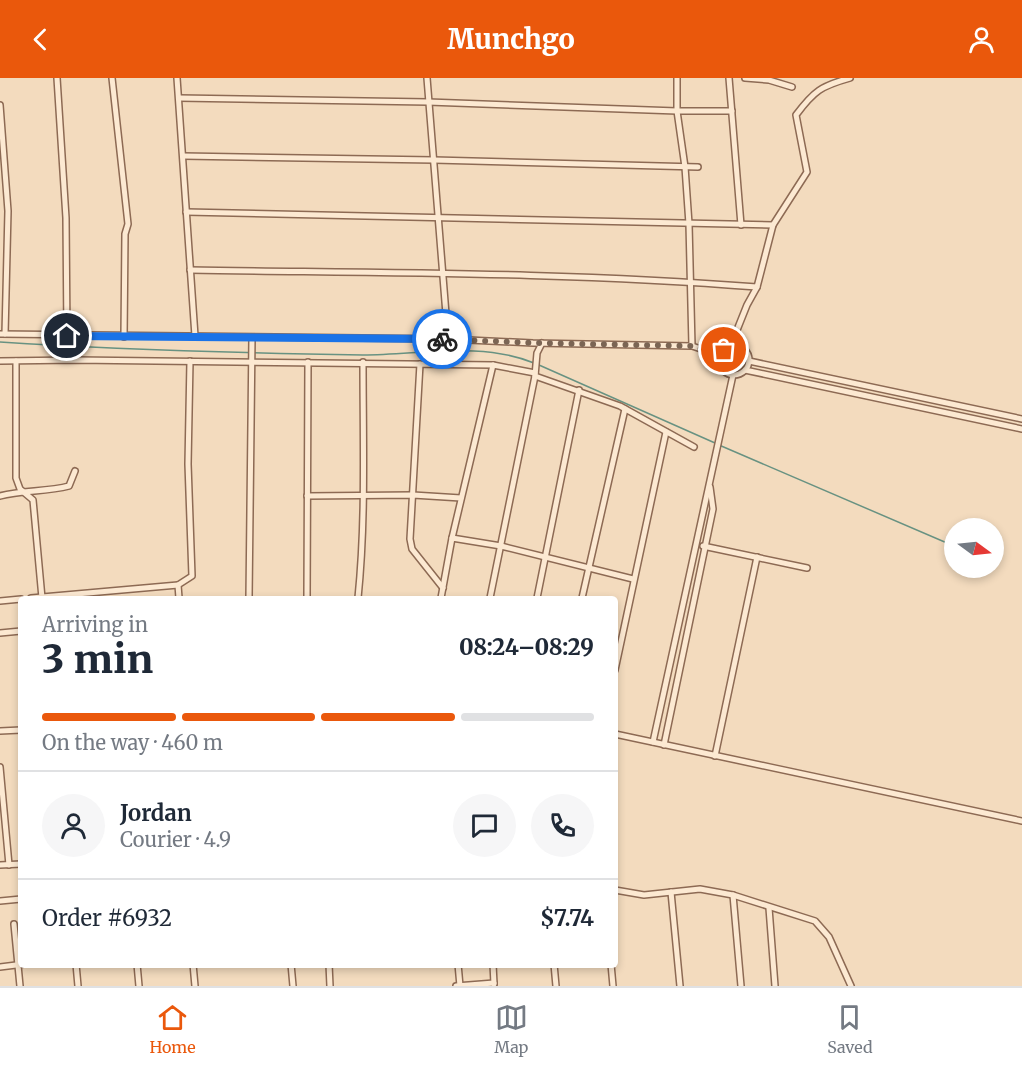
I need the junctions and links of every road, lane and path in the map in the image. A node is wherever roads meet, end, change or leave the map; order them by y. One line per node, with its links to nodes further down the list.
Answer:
1 (57, 78): 29 (street)
2 (112, 78): 31 (street)
3 (177, 78): 10 (street)
4 (427, 78): 11 (street)
5 (677, 78): 13 (street)
6 (729, 78): 14 (street)
7 (745, 78): 9 (street)
8 (850, 78): 23 (street)
9 (792, 87)
10 (178, 98): 11 (street); 15 (street)
11 (428, 102): 13 (street); 16 (street)
12 (0, 105): 28 (street)
13 (677, 111): 14 (street); 17 (street)
14 (732, 111): 22 (street)
15 (183, 156): 16 (street); 19 (street)
16 (434, 160): 17 (street); 20 (street)
17 (685, 167): 18 (street); 21 (street)
18 (698, 167)
19 (186, 212): 20 (street); 24 (street)
20 (438, 217): 21 (street); 25 (street)
21 (689, 224): 22 (street); 26 (street)
22 (741, 225): 23 (street)
23 (773, 225): 27 (street)
24 (190, 270): 25 (street); 30 (street)
25 (442, 273): 26 (street); 33 (street)
26 (689, 282): 27 (street); 36 (street)
27 (757, 287): 35 (street)
28 (2, 334): 29 (street)
29 (67, 336): 31 (street)
30 (195, 336): 31 (street); 32 (street)
31 (124, 337)
32 (252, 337): 33 (street); 41 (street)
33 (448, 339): 34 (street)
34 (542, 343): 36 (street); 48 (street)
35 (731, 345): 37 (street); 42 (street)
36 (692, 346): 37 (street)
37 (720, 360): 49 (street)
38 (0, 361): 39 (street)
39 (16, 361): 40 (street); 58 (street)
40 (190, 361): 41 (street); 73 (street)
41 (251, 361): 43 (street); 78 (street)
42 (749, 361): 47 (street); 52 (street)
43 (308, 362): 44 (street); 62 (street)
44 (363, 362): 45 (street); 59 (street)
45 (420, 364): 46 (street); 60 (street)
46 (493, 365): 48 (street); 63 (street)
47 (745, 369): 49 (street); 53 (street)
48 (535, 373): 50 (street); 66 (street)
49 (733, 375): 57 (street)
50 (579, 390): 51 (street); 69 (street)
51 (625, 409): 54 (street); 70 (street)
52 (1022, 419)
53 (1022, 429)
54 (666, 432): 55 (street); 72 (street)
55 (694, 447)
56 (75, 471): 58 (street)
57 (710, 483): 65 (street); 67 (street)
58 (25, 493): 61 (street); 75 (street)
59 (363, 495): 60 (street); 62 (street); 80 (street)
60 (413, 495): 63 (street); 74 (street)
61 (0, 496)
62 (307, 496): 79 (street)
63 (462, 498): 64 (street)
64 (452, 538): 66 (street); 74 (street)
65 (696, 544): 67 (street); 93 (street)
66 (501, 546): 69 (street); 82 (street)
67 (705, 546): 68 (street); 94 (street)
68 (757, 557): 71 (street); 95 (street)
69 (546, 558): 70 (street); 83 (street)
70 (587, 568): 72 (street); 84 (street)
71 (807, 568)
72 (633, 579): 89 (street)
73 (178, 585): 76 (street); 77 (street)
74 (443, 588): 81 (street)
75 (42, 596)
76 (63, 596)
77 (179, 596)
78 (249, 596)
79 (307, 596)
80 (358, 596)
81 (441, 596)
82 (490, 596)
83 (537, 596)
84 (582, 596)
85 (18, 599): 86 (street)
86 (0, 601)
87 (18, 631): 88 (street)
88 (0, 633)
89 (618, 655)
90 (18, 730): 91 (street)
91 (0, 731)
92 (618, 735): 93 (street)
93 (653, 742): 94 (street)
94 (664, 745): 95 (street)
95 (715, 756): 97 (street)
96 (0, 767): 100 (street)
97 (1022, 821)
98 (18, 864): 100 (street)
99 (0, 865): 100 (street)
100 (9, 865)
101 (618, 891): 102 (street)
102 (671, 892): 103 (street); 131 (street)
103 (733, 895): 106 (street); 132 (street)
104 (18, 899): 105 (street)
105 (0, 901)
106 (769, 908): 133 (street); 134 (street)
107 (14, 924): 108 (street)
108 (18, 947)
109 (18, 965): 110 (street)
110 (0, 967)
111 (21, 968): 122 (street)
112 (76, 968): 123 (street)
113 (137, 968): 124 (street)
114 (193, 968): 125 (street)
115 (291, 968): 126 (street)
116 (328, 968): 127 (street)
117 (458, 968): 128 (street)
118 (493, 968): 121 (street)
119 (554, 968): 129 (street)
120 (611, 968): 130 (street)
121 (494, 984): 128 (street)
122 (20, 986)
123 (78, 986)
124 (139, 986)
125 (195, 986)
126 (293, 986)
127 (330, 986)
128 (459, 986)
129 (556, 986)
130 (613, 986)
131 (680, 986)
132 (741, 986)
133 (775, 986)
134 (851, 986)

